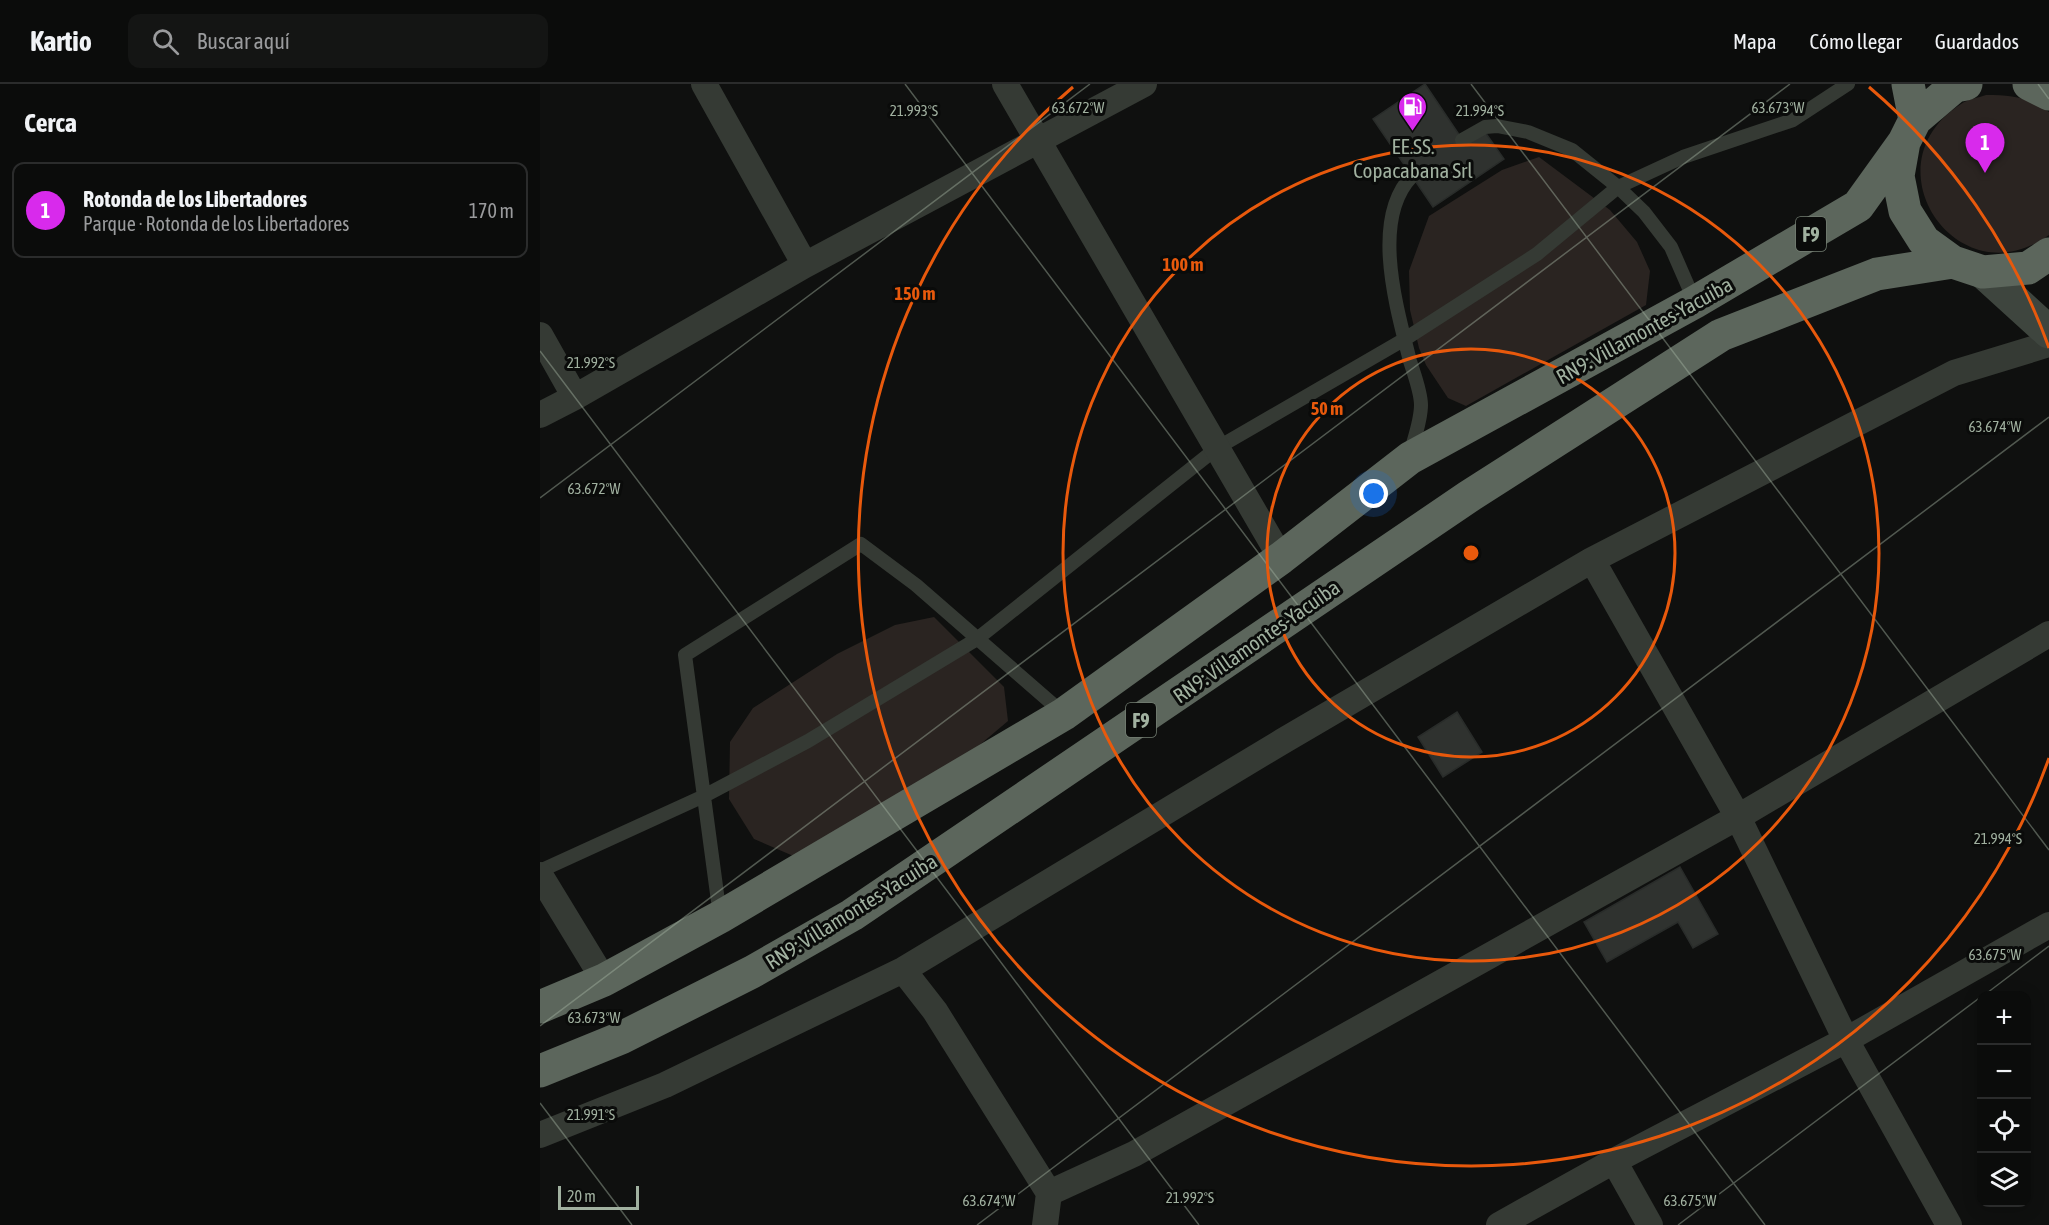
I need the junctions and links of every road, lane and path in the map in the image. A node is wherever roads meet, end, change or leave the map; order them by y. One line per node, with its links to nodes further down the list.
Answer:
1 (704, 84): 16 (street)
2 (1005, 84): 10 (street)
3 (1144, 84): 10 (street)
4 (1848, 84): 13 (lane)
5 (1908, 84): 9 (highway, F9)
6 (1966, 84): 9 (highway, F9)
7 (2029, 84): 8 (highway)
8 (2049, 94)
9 (1909, 131): 15 (highway, F9); 18 (highway, RN9: Villamontes-Yacuiba / F9)
10 (1037, 141): 16 (street); 25 (street)
11 (1462, 141): 13 (lane)
12 (1412, 176): 21 (lane)
13 (1618, 187): 18 (lane); 21 (lane)
14 (2049, 254): 17 (highway, F9)
15 (1953, 262): 17 (highway, F9); 41 (highway, RN9: Villamontes-Yacuiba / F9)
16 (805, 265): 23 (street)
17 (1983, 272): 19 (main road)
18 (1695, 302): 26 (highway, RN9: Villamontes-Yacuiba / F9)
19 (2049, 332)
20 (540, 335): 23 (street)
21 (1405, 339): 25 (lane); 26 (lane)
22 (2049, 344): 28 (street)
23 (575, 397): 24 (street)
24 (540, 415)
25 (1217, 448): 27 (street); 30 (lane)
26 (1410, 458): 27 (highway, RN9: Villamontes-Yacuiba / F9)
27 (1281, 558): 31 (highway, RN9: Villamontes-Yacuiba / F9)
28 (1592, 560): 33 (street); 37 (street)
29 (2049, 634): 33 (street)
30 (978, 639): 31 (lane); 32 (lane); 32 (lane)
31 (1064, 714): 35 (highway, RN9: Villamontes-Yacuiba / F9)
32 (704, 796): 34 (lane); 35 (lane)
33 (1738, 817): 40 (street); 44 (street)
34 (540, 873): 38 (street)
35 (720, 917): 38 (highway, RN9: Villamontes-Yacuiba / F9)
36 (2049, 925): 40 (street)
37 (903, 970): 42 (street); 44 (street)
38 (604, 980): 39 (highway, RN9: Villamontes-Yacuiba / F9)
39 (540, 1007)
40 (1846, 1040): 43 (street); 48 (street)
41 (540, 1071)
42 (540, 1136)
43 (1614, 1161): 46 (street); 47 (street)
44 (1049, 1193): 45 (street)
45 (1045, 1225)
46 (1499, 1225)
47 (1650, 1225)
48 (1949, 1225)

